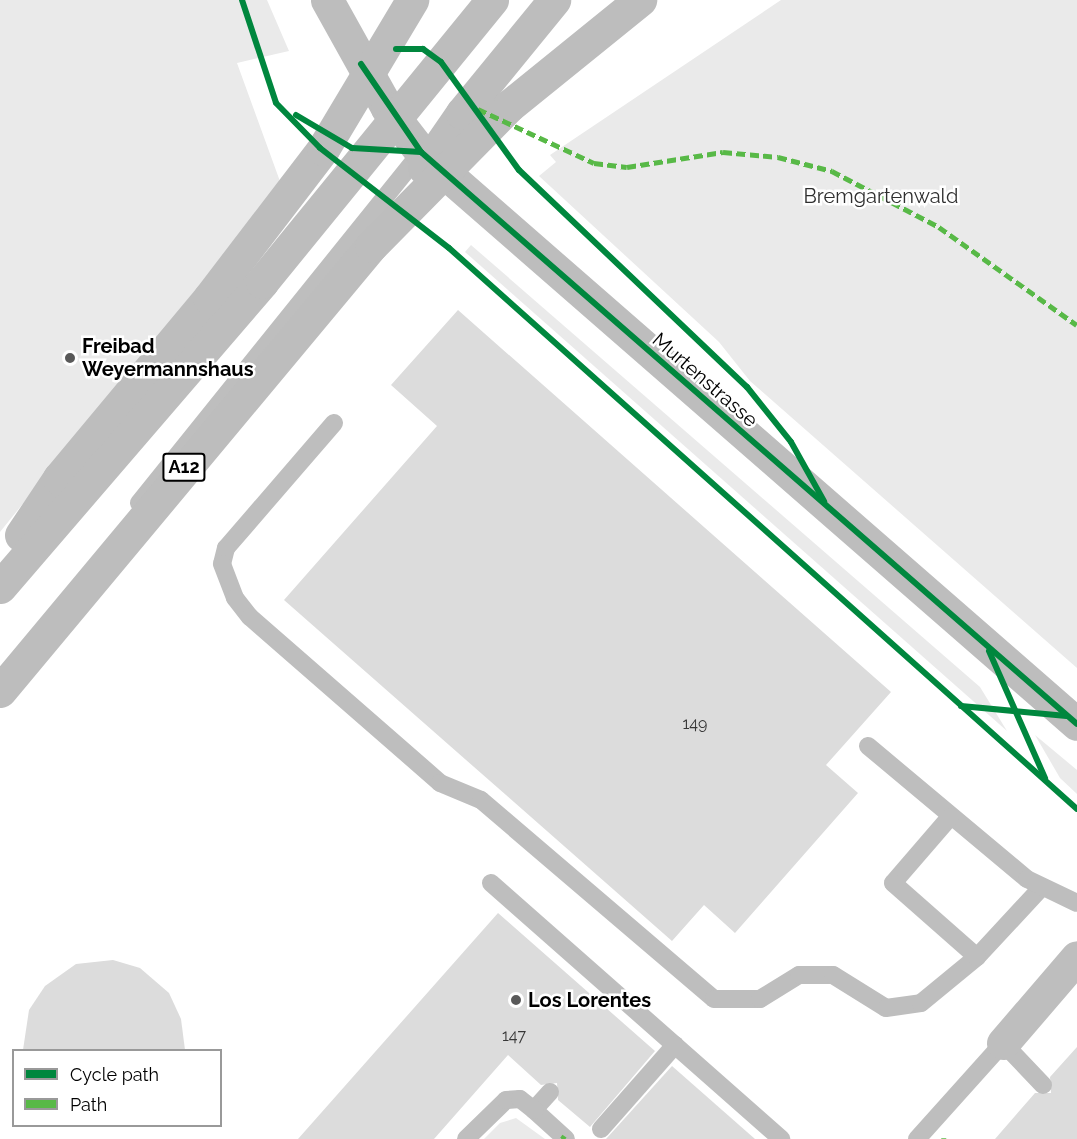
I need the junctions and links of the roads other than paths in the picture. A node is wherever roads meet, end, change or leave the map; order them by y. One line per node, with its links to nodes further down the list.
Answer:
1 (327, 0): 6 (main road, Murtenstrasse)
2 (412, 0): 9 (main road)
3 (492, 0): 10 (main road)
4 (554, 0): 7 (main road)
5 (640, 0): 7 (main road)
6 (421, 152): 11 (lane); 12 (main road, Murtenstrasse)
7 (371, 246): 11 (main road, A12)
8 (334, 423): 18 (lane)
9 (0, 568)
10 (0, 587)
11 (0, 690)
12 (1077, 724)
13 (868, 747): 14 (lane)
14 (951, 818): 16 (lane); 18 (lane)
15 (491, 883): 21 (lane)
16 (1041, 888): 17 (lane); 18 (lane)
17 (1077, 903)
18 (977, 957)
19 (1077, 957): 20 (street)
20 (1003, 1043): 22 (lane); 29 (lane)
21 (675, 1045): 25 (lane); 28 (lane)
22 (1042, 1085)
23 (550, 1092): 24 (lane)
24 (534, 1110): 26 (lane); 27 (lane)
25 (601, 1129)
26 (466, 1139)
27 (566, 1139)
28 (781, 1139)
29 (917, 1139)

